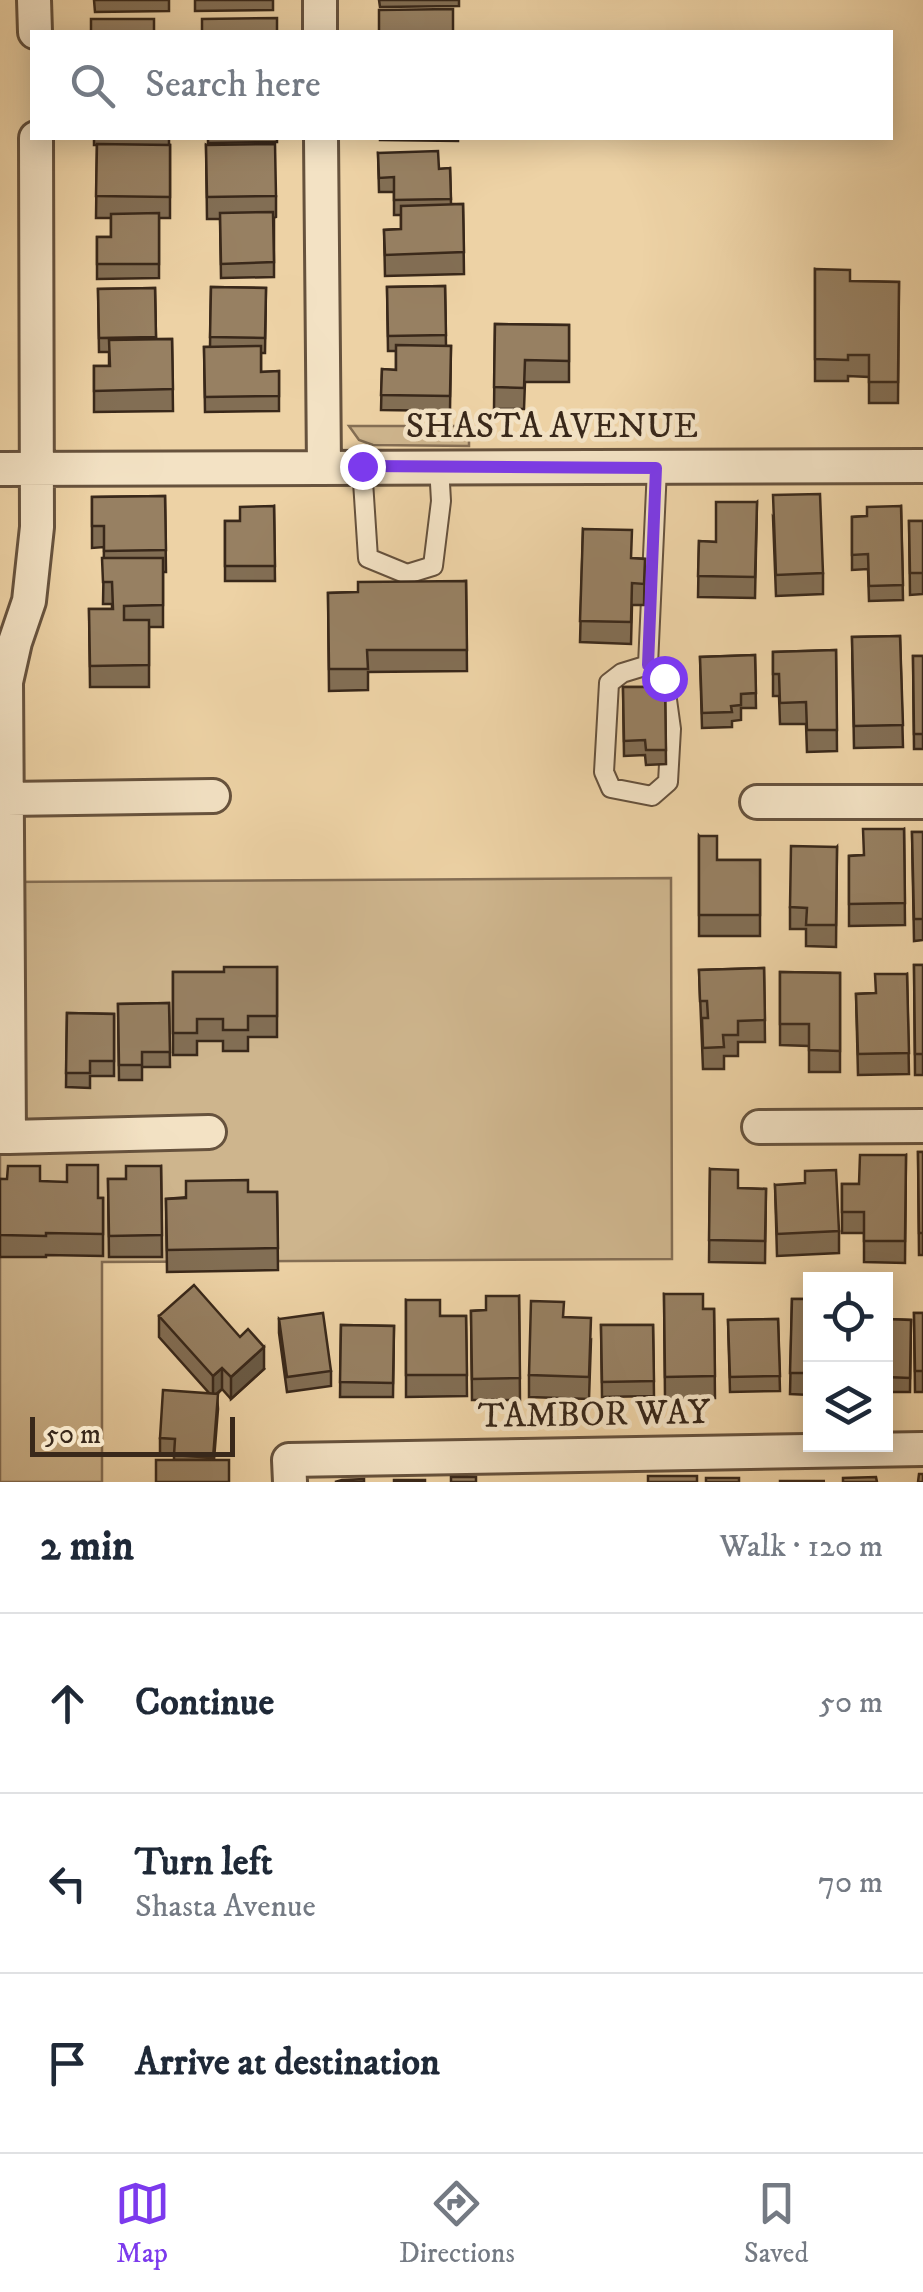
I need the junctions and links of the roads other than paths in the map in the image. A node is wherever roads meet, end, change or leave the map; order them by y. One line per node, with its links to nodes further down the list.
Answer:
1 (34, 0): 3 (street)
2 (320, 0): 4 (street)
3 (34, 30)
4 (320, 30)
5 (36, 140): 13 (street)
6 (321, 140): 10 (street)
7 (362, 466): 8 (street, SHASTA AVENUE); 8 (lane); 10 (street, SHASTA AVENUE)
8 (439, 466): 11 (street, SHASTA AVENUE)
9 (923, 466): 11 (street, SHASTA AVENUE)
10 (324, 467): 13 (street, SHASTA AVENUE)
11 (656, 468): 14 (lane)
12 (0, 469): 13 (street, SHASTA AVENUE)
13 (38, 469): 16 (street)
14 (648, 665): 14 (lane)
15 (213, 796): 16 (street)
16 (7, 799): 22 (street)
17 (758, 802): 18 (street)
18 (923, 802)
19 (923, 1126): 20 (street)
20 (759, 1127)
21 (210, 1132): 22 (street)
22 (4, 1137)
23 (923, 1449): 24 (street, TAMBOR WAY)
24 (290, 1482)

